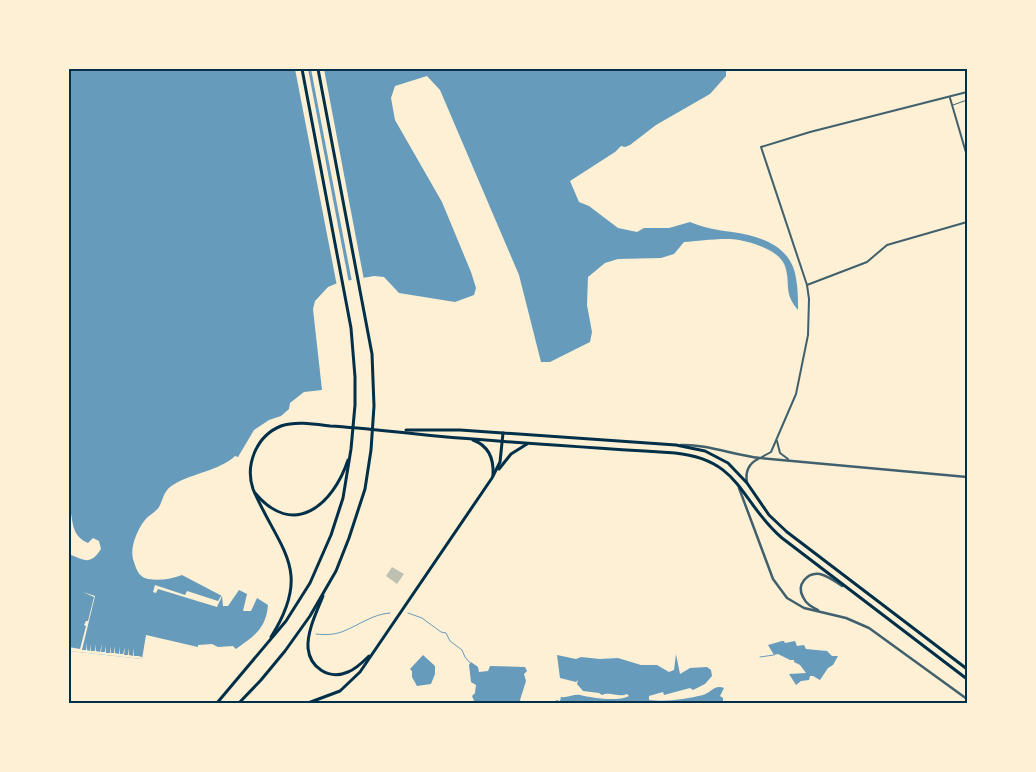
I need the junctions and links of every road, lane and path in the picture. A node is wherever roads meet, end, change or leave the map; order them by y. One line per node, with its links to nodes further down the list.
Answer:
1 (302, 69): 17 (main road)
2 (318, 69): 28 (main road)
3 (967, 93): 4 (street)
4 (950, 97): 6 (street); 9 (street)
5 (967, 100): 6 (lane)
6 (952, 105): 7 (street)
7 (967, 156)
8 (967, 222): 9 (street)
9 (808, 285): 13 (street)
10 (396, 431): 11 (main road); 12 (main road); 26 (main road)
11 (502, 433): 14 (main road); 16 (main road)
12 (467, 438): 14 (main road); 23 (main road)
13 (778, 438): 18 (street); 21 (street)
14 (502, 441): 15 (main road); 23 (main road)
15 (531, 443): 23 (main road); 25 (main road)
16 (676, 445): 19 (street); 24 (main road)
17 (351, 451): 26 (main road); 30 (main road)
18 (769, 454): 19 (street); 20 (street)
19 (760, 458): 20 (street); 24 (street)
20 (772, 459): 21 (street)
21 (790, 461): 22 (street)
22 (967, 477)
23 (492, 478): 31 (main road)
24 (747, 483): 32 (main road)
25 (738, 484): 27 (main road); 29 (street)
26 (252, 489): 30 (main road)
27 (850, 590): 29 (street); 33 (main road)
28 (324, 593): 31 (main road); 36 (main road)
29 (822, 612): 34 (street)
30 (268, 642): 35 (main road)
31 (375, 650): 37 (main road)
32 (967, 669)
33 (967, 679)
34 (967, 699)
35 (217, 703)
36 (239, 703)
37 (308, 703)

